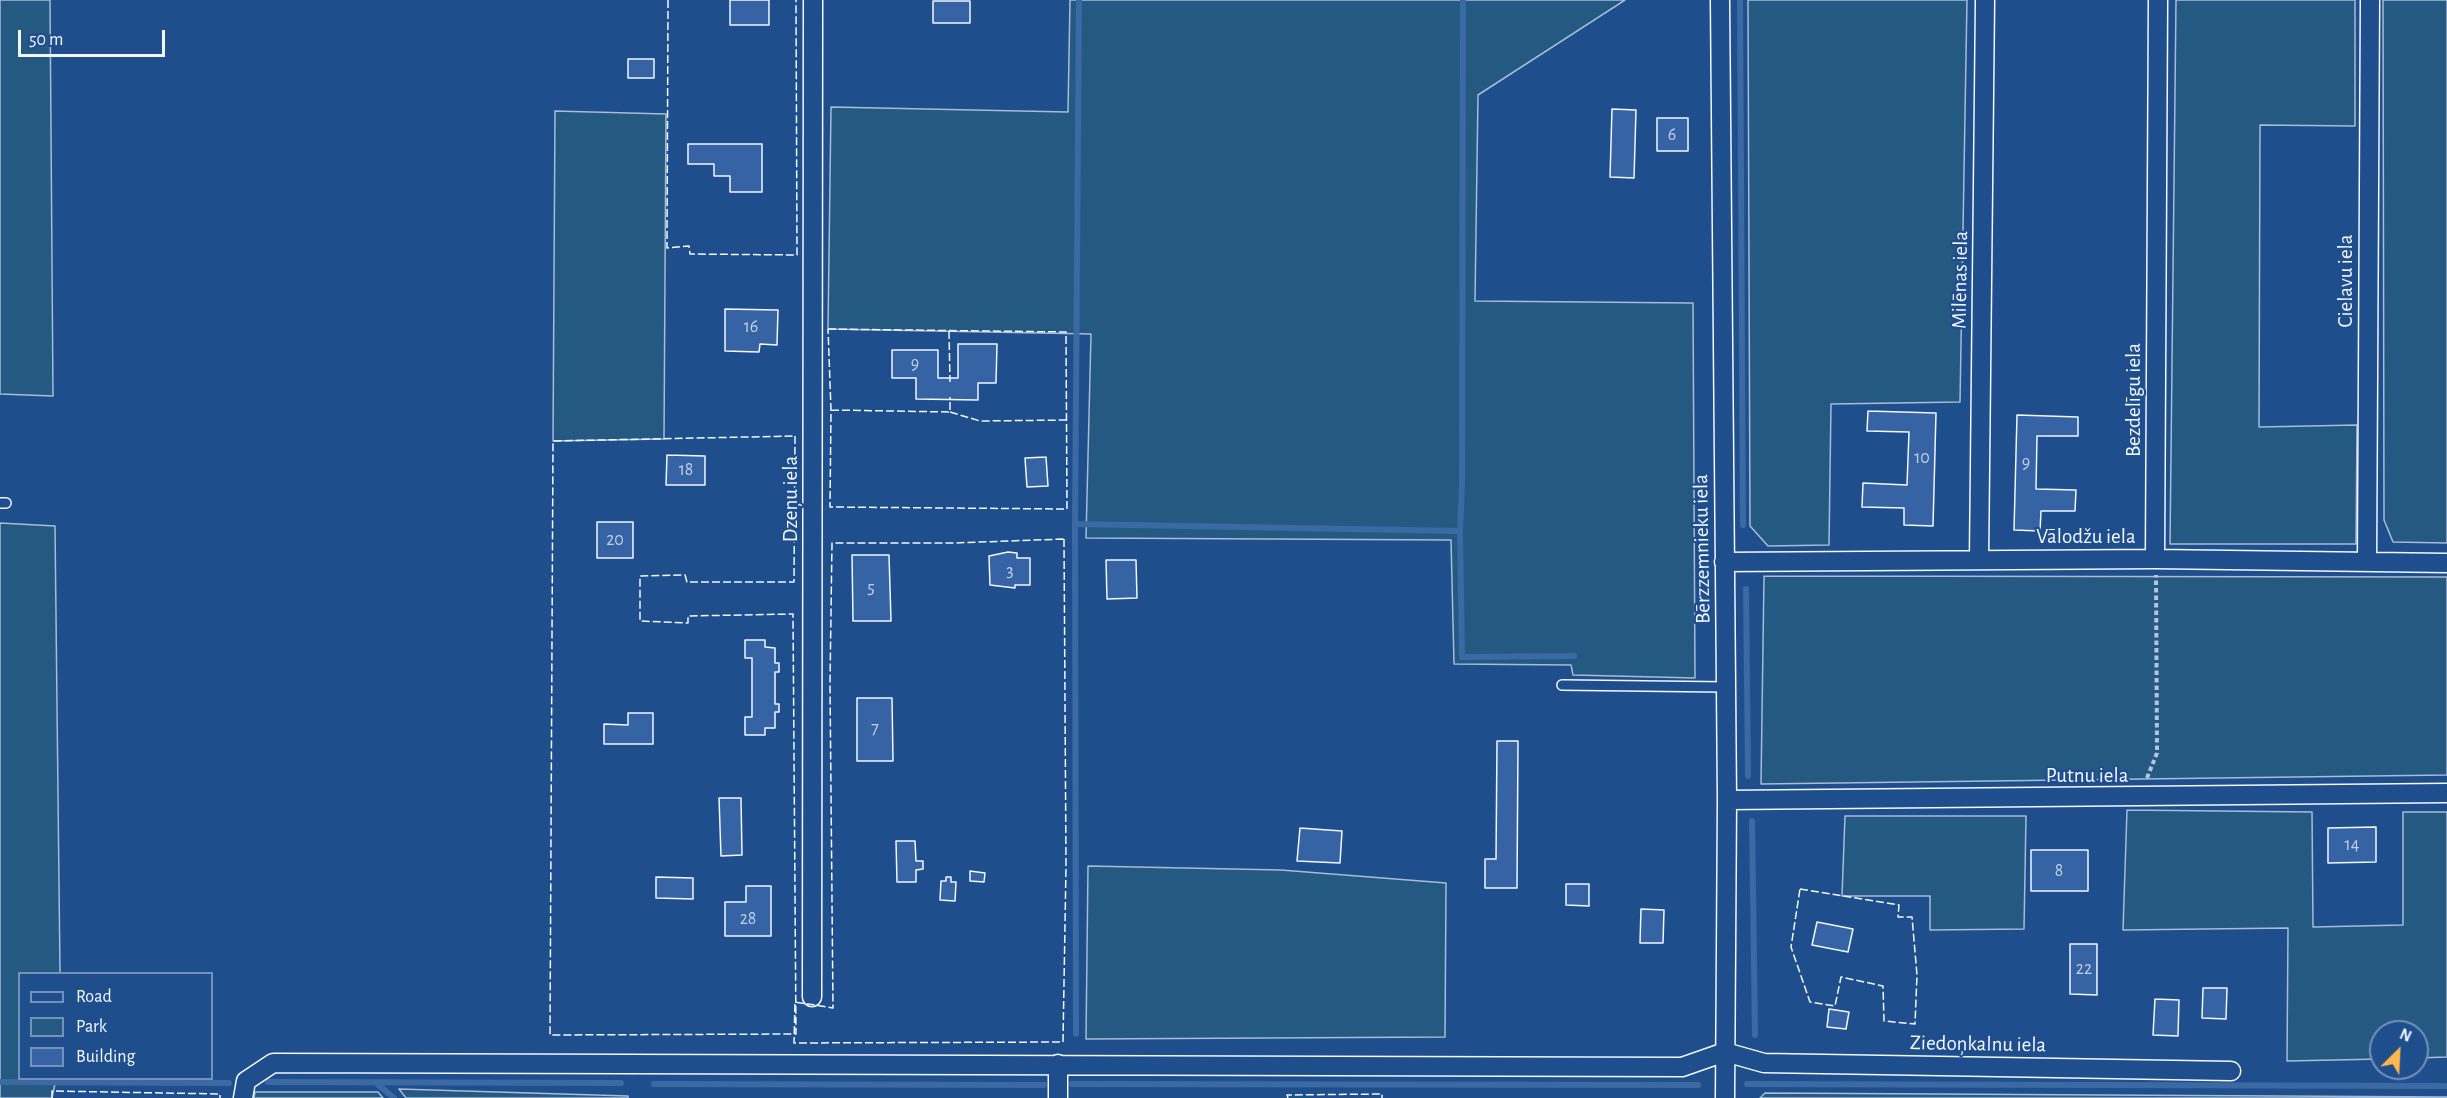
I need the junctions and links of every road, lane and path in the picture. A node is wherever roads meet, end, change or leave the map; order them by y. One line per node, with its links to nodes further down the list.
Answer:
1 (813, 0): 16 (street, Dzeņu iela)
2 (1720, 0): 8 (street, Bērzzemnieku iela)
3 (1985, 0): 7 (street, Milēnas iela)
4 (2158, 0): 6 (street, Bezdelīgu iela)
5 (2370, 0): 9 (street, Cielavu iela)
6 (2156, 559): 7 (street, Vālodžu iela); 9 (street, Vālodžu iela); 14 (path)
7 (1979, 560): 8 (street, Vālodžu iela)
8 (1724, 562): 12 (street, Bērzzemnieku iela)
9 (2367, 562): 10 (street, Vālodžu iela)
10 (2447, 563)
11 (1562, 685): 12 (lane)
12 (1726, 687): 15 (street, Bērzzemnieku iela)
13 (2447, 793): 14 (street, Putnu iela)
14 (2139, 798): 15 (street, Putnu iela)
15 (1727, 800): 17 (street, Bērzzemnieku iela)
16 (812, 997)
17 (1725, 1052): 18 (street); 19 (street, Ziedoņkalnu iela); 22 (street, Bērzzemnieku iela)
18 (1058, 1064): 20 (street); 21 (street)
19 (2231, 1071)
20 (243, 1098)
21 (1058, 1098)
22 (1725, 1098)

